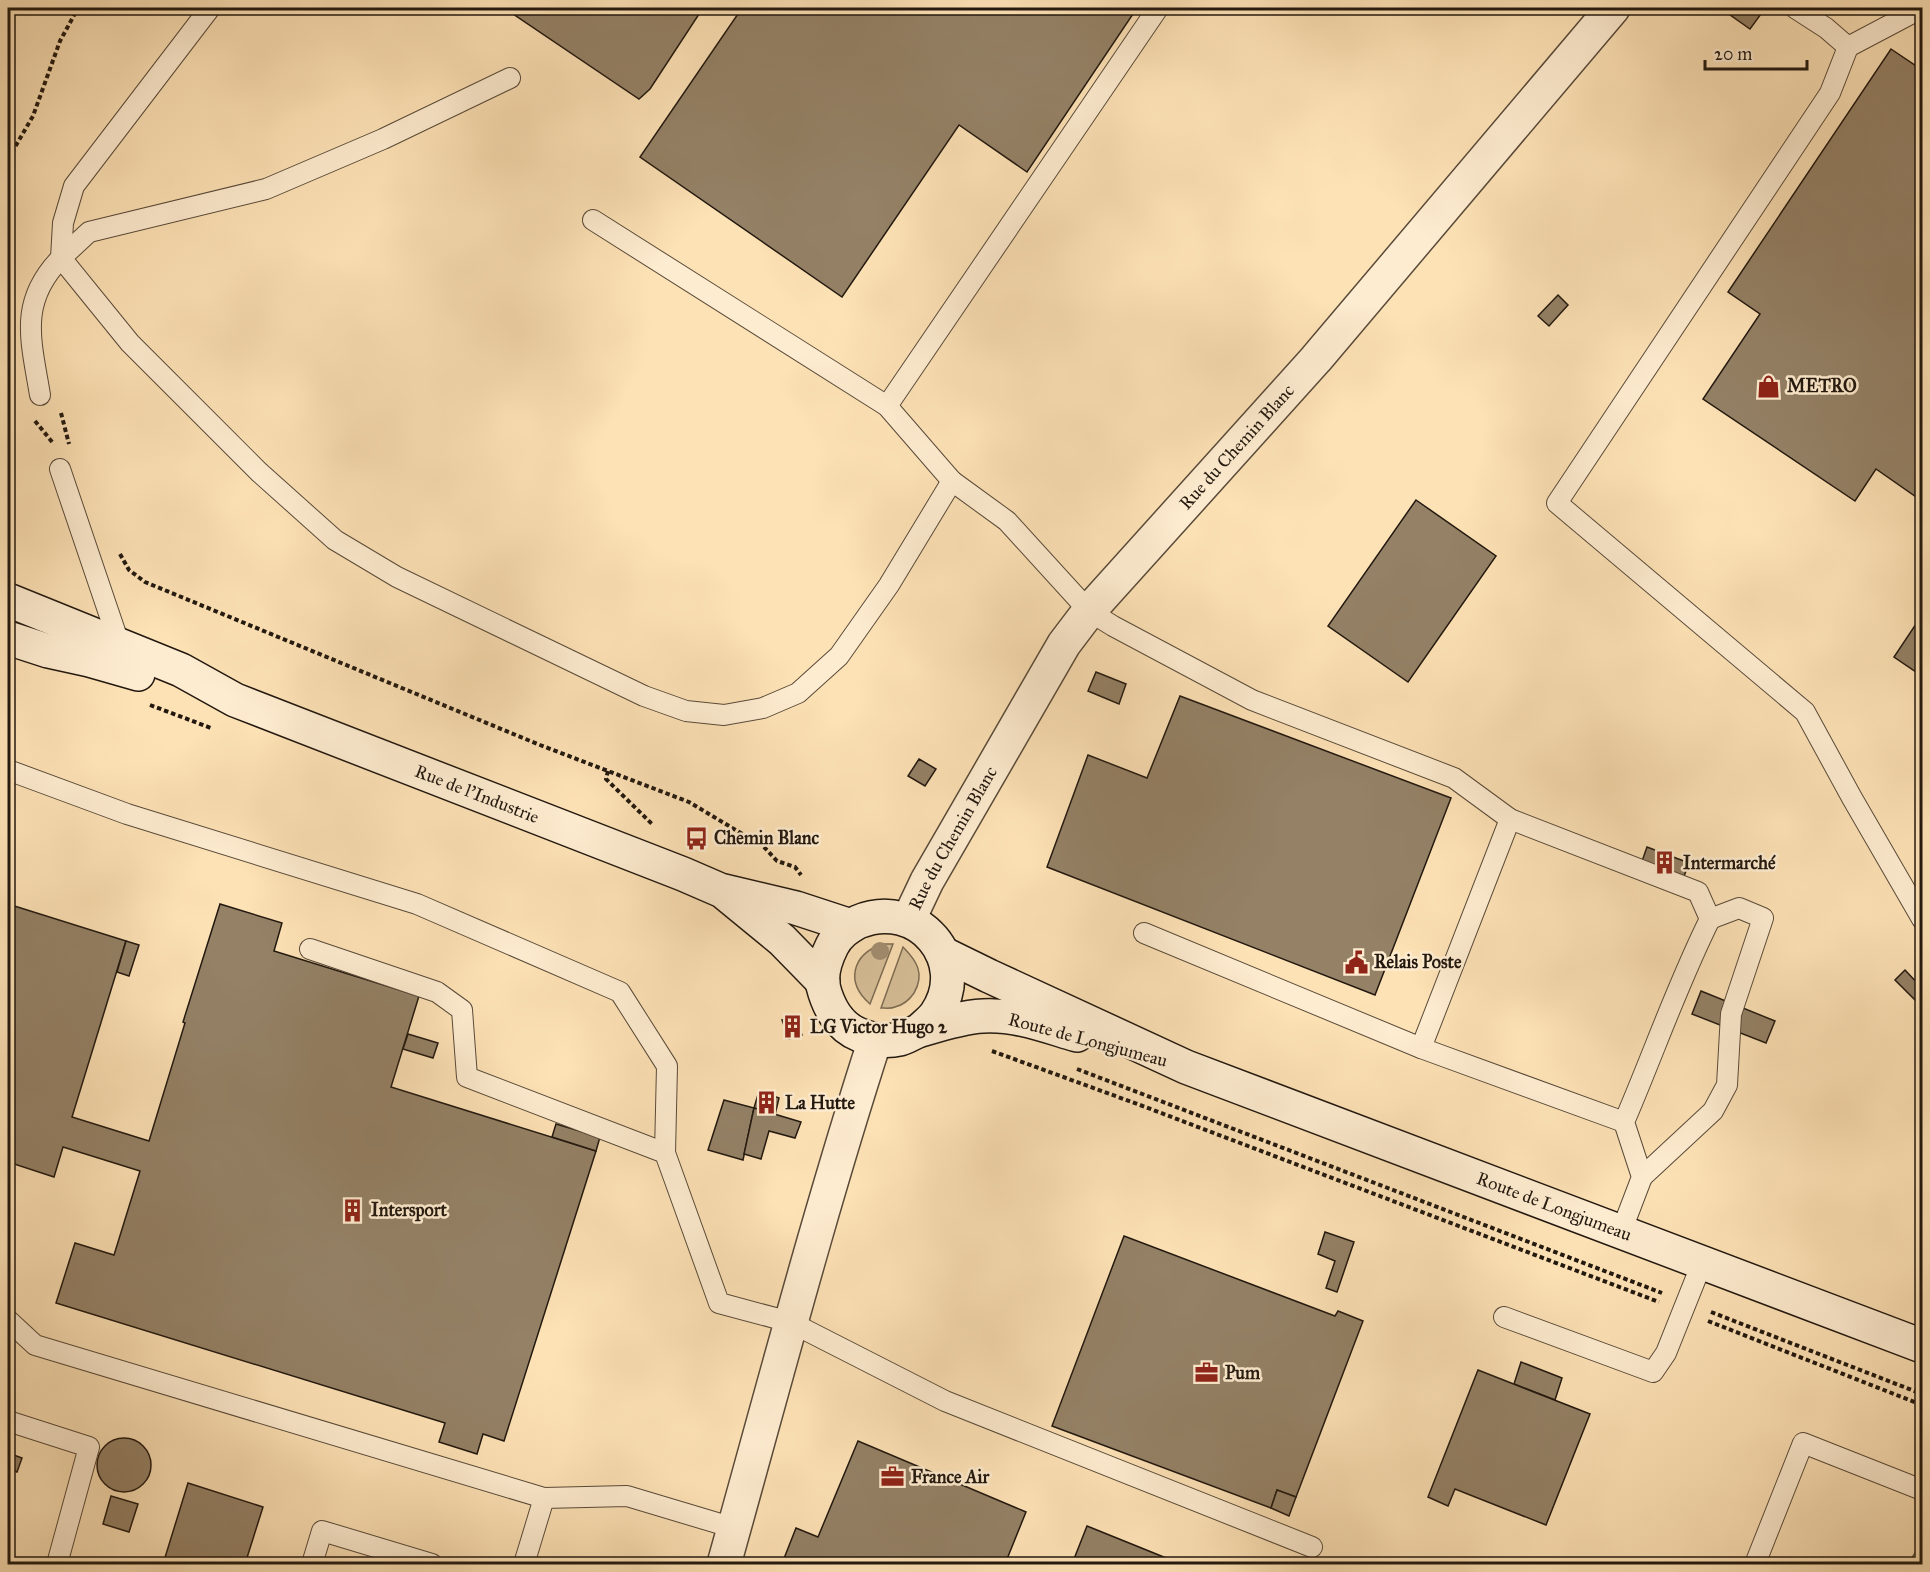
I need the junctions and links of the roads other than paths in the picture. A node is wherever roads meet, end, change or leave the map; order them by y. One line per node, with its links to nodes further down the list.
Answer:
1 (210, 8): 9 (lane)
2 (1158, 8): 11 (lane)
3 (1613, 8): 15 (street, Rue du Chemin Blanc)
4 (1795, 8): 6 (lane)
5 (1923, 8): 6 (lane)
6 (1848, 47): 23 (lane)
7 (510, 78): 9 (lane)
8 (593, 220): 11 (lane)
9 (61, 258): 10 (lane); 13 (lane)
10 (40, 395)
11 (886, 406): 13 (lane)
12 (60, 470): 17 (lane)
13 (952, 481): 15 (lane)
14 (8, 600): 17 (street, Rue de l'Industrie)
15 (1089, 611): 20 (lane); 24 (street, Rue du Chemin Blanc)
16 (8, 638): 18 (street, Rue de l'Industrie)
17 (120, 646): 18 (street, Rue de l'Industrie)
18 (236, 700): 21 (street, Rue de l'Industrie)
19 (8, 770): 35 (lane)
20 (1510, 819): 22 (lane); 32 (lane)
21 (720, 890): 25 (street, Rue de l'Industrie); 29 (street, Rue de l'Industrie)
22 (1710, 919): 34 (lane); 36 (lane)
23 (1923, 919)
24 (909, 920): 25 (street); 28 (street, Route de Longjumeau)
25 (850, 926): 29 (street)
26 (1144, 933): 32 (lane)
27 (310, 949): 35 (lane)
28 (942, 952): 30 (street); 33 (street, Route de Longjumeau)
29 (823, 982): 31 (street)
30 (920, 1030): 31 (street, Route de Longjumeau); 33 (street, Route de Longjumeau)
31 (875, 1040): 41 (street)
32 (1421, 1048): 34 (lane)
33 (1186, 1067): 37 (street, Route de Longjumeau)
34 (1624, 1122): 36 (lane)
35 (665, 1153): 41 (lane)
36 (1641, 1177): 37 (lane)
37 (1622, 1232): 38 (street, Route de Longjumeau)
38 (1702, 1263): 39 (lane); 42 (street, Route de Longjumeau)
39 (1504, 1317)
40 (8, 1320): 45 (lane)
41 (790, 1322): 46 (street); 47 (lane)
42 (1923, 1346)
43 (8, 1421): 48 (lane)
44 (1923, 1490): 53 (lane)
45 (544, 1498): 46 (lane); 51 (lane)
46 (734, 1528): 52 (street)
47 (1312, 1547)
48 (57, 1564)
49 (312, 1564): 50 (lane)
50 (432, 1564)
51 (524, 1564)
52 (724, 1564)
53 (1755, 1564)

